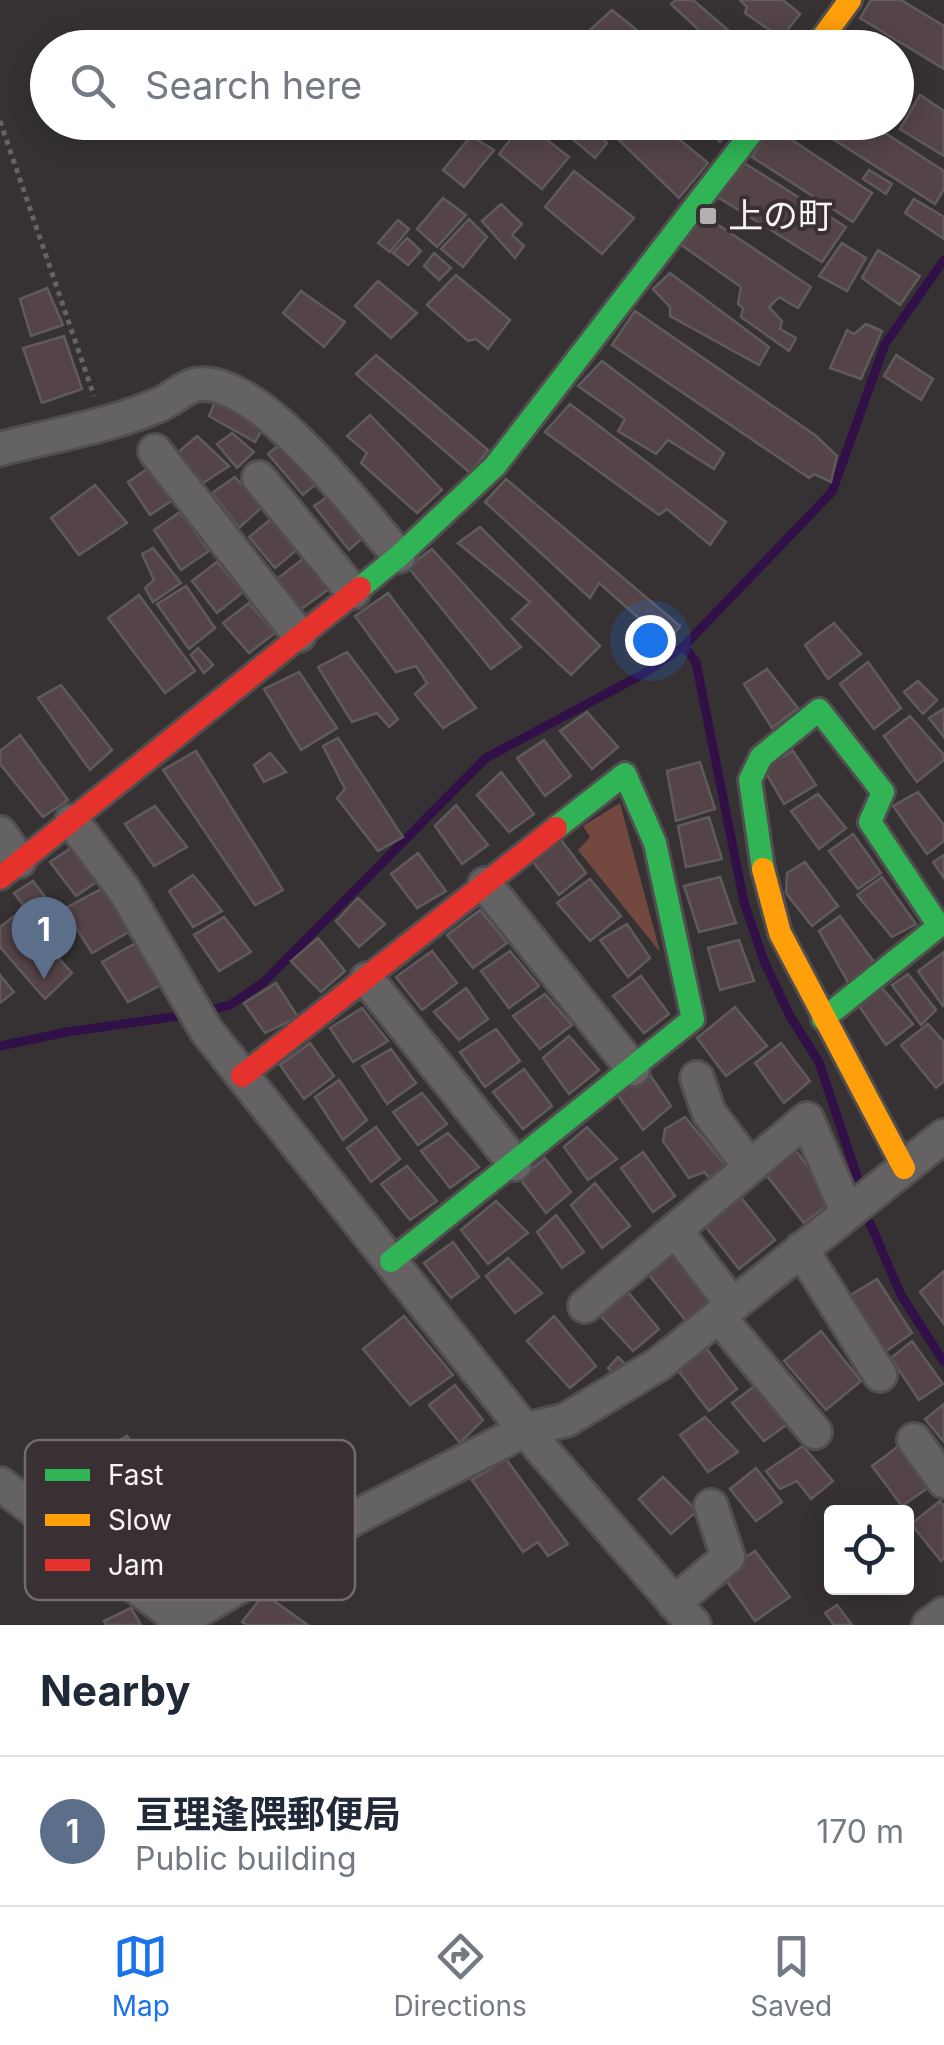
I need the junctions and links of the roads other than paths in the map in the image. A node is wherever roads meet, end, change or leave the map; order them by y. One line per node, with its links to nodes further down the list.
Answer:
1 (850, 0): 2 (street)
2 (828, 30)
3 (746, 140): 7 (street)
4 (0, 449): 7 (street)
5 (155, 451): 9 (street)
6 (258, 478): 8 (street)
7 (399, 556): 8 (street)
8 (353, 592): 9 (street)
9 (298, 635): 10 (street)
10 (72, 821): 12 (street); 17 (street)
11 (0, 833): 12 (street)
12 (10, 870)
13 (484, 884): 14 (street); 16 (street); 16 (street)
14 (367, 979): 17 (street); 20 (street)
15 (824, 1019): 15 (street); 22 (street)
16 (633, 1069): 20 (street)
17 (242, 1076): 26 (street)
18 (696, 1078): 21 (street)
19 (944, 1136): 22 (street)
20 (514, 1164): 26 (street)
21 (750, 1167): 23 (street); 24 (street)
22 (904, 1168): 23 (street)
23 (847, 1212): 25 (street)
24 (675, 1230): 27 (street); 28 (street)
25 (801, 1249): 28 (street); 29 (street)
26 (391, 1261): 30 (street)
27 (585, 1306)
28 (725, 1310): 30 (street); 31 (street)
29 (880, 1374)
30 (525, 1430): 37 (street); 40 (street)
31 (814, 1432)
32 (914, 1440): 33 (street)
33 (944, 1481)
34 (0, 1484): 35 (street)
35 (25, 1503)
36 (711, 1506): 40 (street)
37 (355, 1517)
38 (150, 1600): 42 (street)
39 (220, 1600): 42 (street)
40 (684, 1614)
41 (944, 1614): 43 (street)
42 (181, 1624)
43 (929, 1625)

